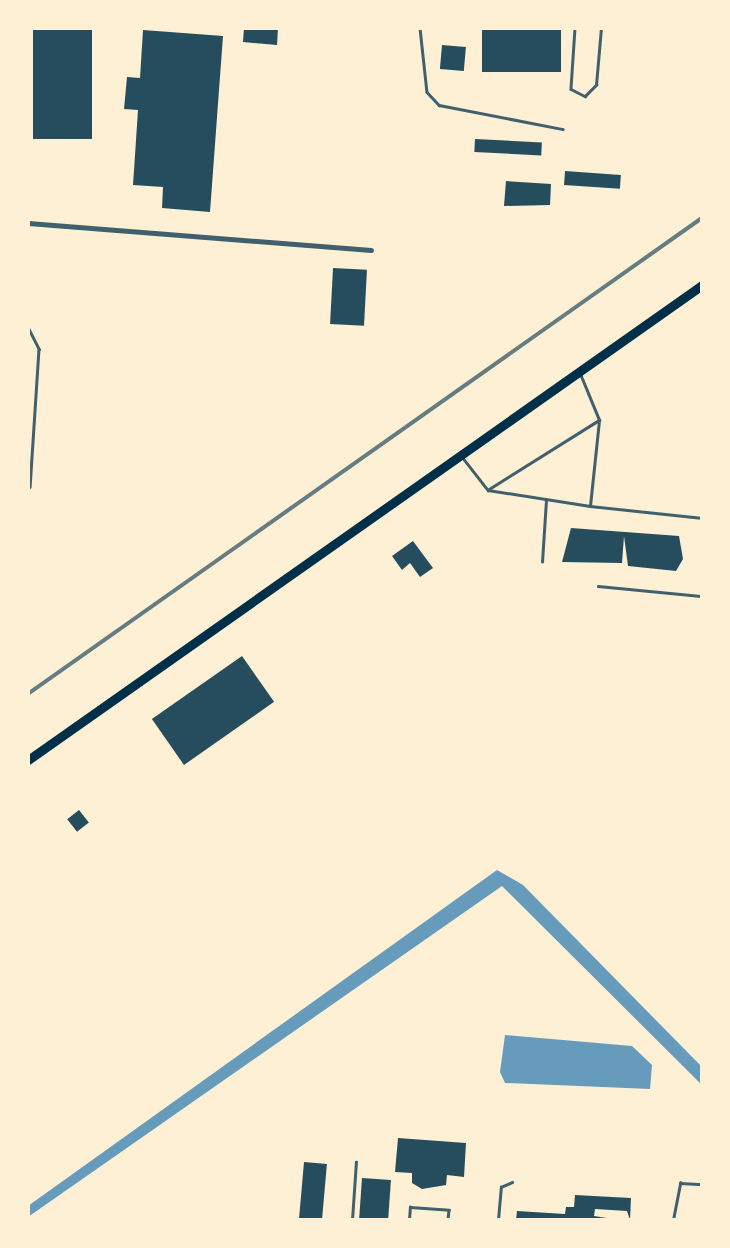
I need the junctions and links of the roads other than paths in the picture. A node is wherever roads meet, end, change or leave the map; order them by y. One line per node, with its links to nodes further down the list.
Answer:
1 (420, 28): 4 (lane)
2 (575, 28): 3 (lane)
3 (601, 28)
4 (563, 130)
5 (28, 223): 6 (street)
6 (371, 250)
7 (702, 285): 9 (highway)
8 (28, 327): 12 (lane)
9 (579, 372): 10 (lane); 11 (highway)
10 (599, 420): 14 (lane); 16 (lane)
11 (461, 455): 14 (lane); 21 (highway)
12 (29, 466): 13 (lane)
13 (30, 487)
14 (488, 490): 15 (lane)
15 (546, 500): 16 (lane); 18 (lane)
16 (590, 506): 17 (lane)
17 (702, 518)
18 (542, 562)
19 (598, 586): 20 (lane)
20 (702, 590)
21 (28, 760)
22 (356, 1163): 25 (lane)
23 (512, 1182): 28 (lane)
24 (702, 1184): 29 (lane)
25 (352, 1220)
26 (409, 1220): 27 (lane)
27 (448, 1220)
28 (498, 1220)
29 (673, 1220)

